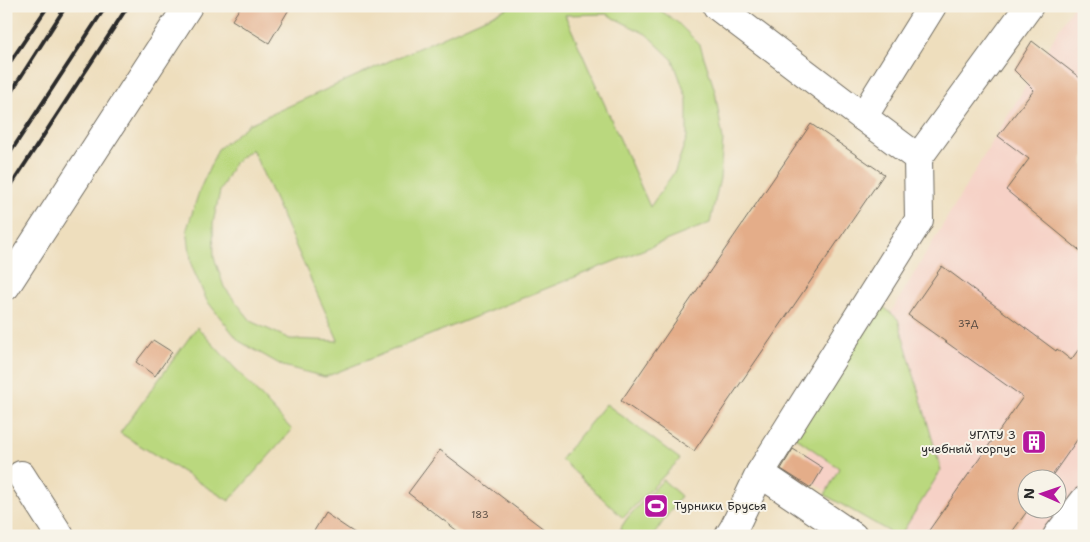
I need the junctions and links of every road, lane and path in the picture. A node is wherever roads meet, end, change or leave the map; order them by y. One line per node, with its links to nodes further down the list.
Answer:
1 (188, 6): 7 (lane)
2 (717, 6): 5 (lane)
3 (932, 6): 5 (lane)
4 (1029, 6): 6 (lane)
5 (862, 117): 6 (lane)
6 (918, 158): 8 (lane)
7 (6, 286)
8 (760, 473): 12 (lane); 13 (lane)
9 (21, 475): 11 (lane)
10 (1084, 502): 14 (lane)
11 (60, 536)
12 (729, 536)
13 (853, 536)
14 (1057, 536)

